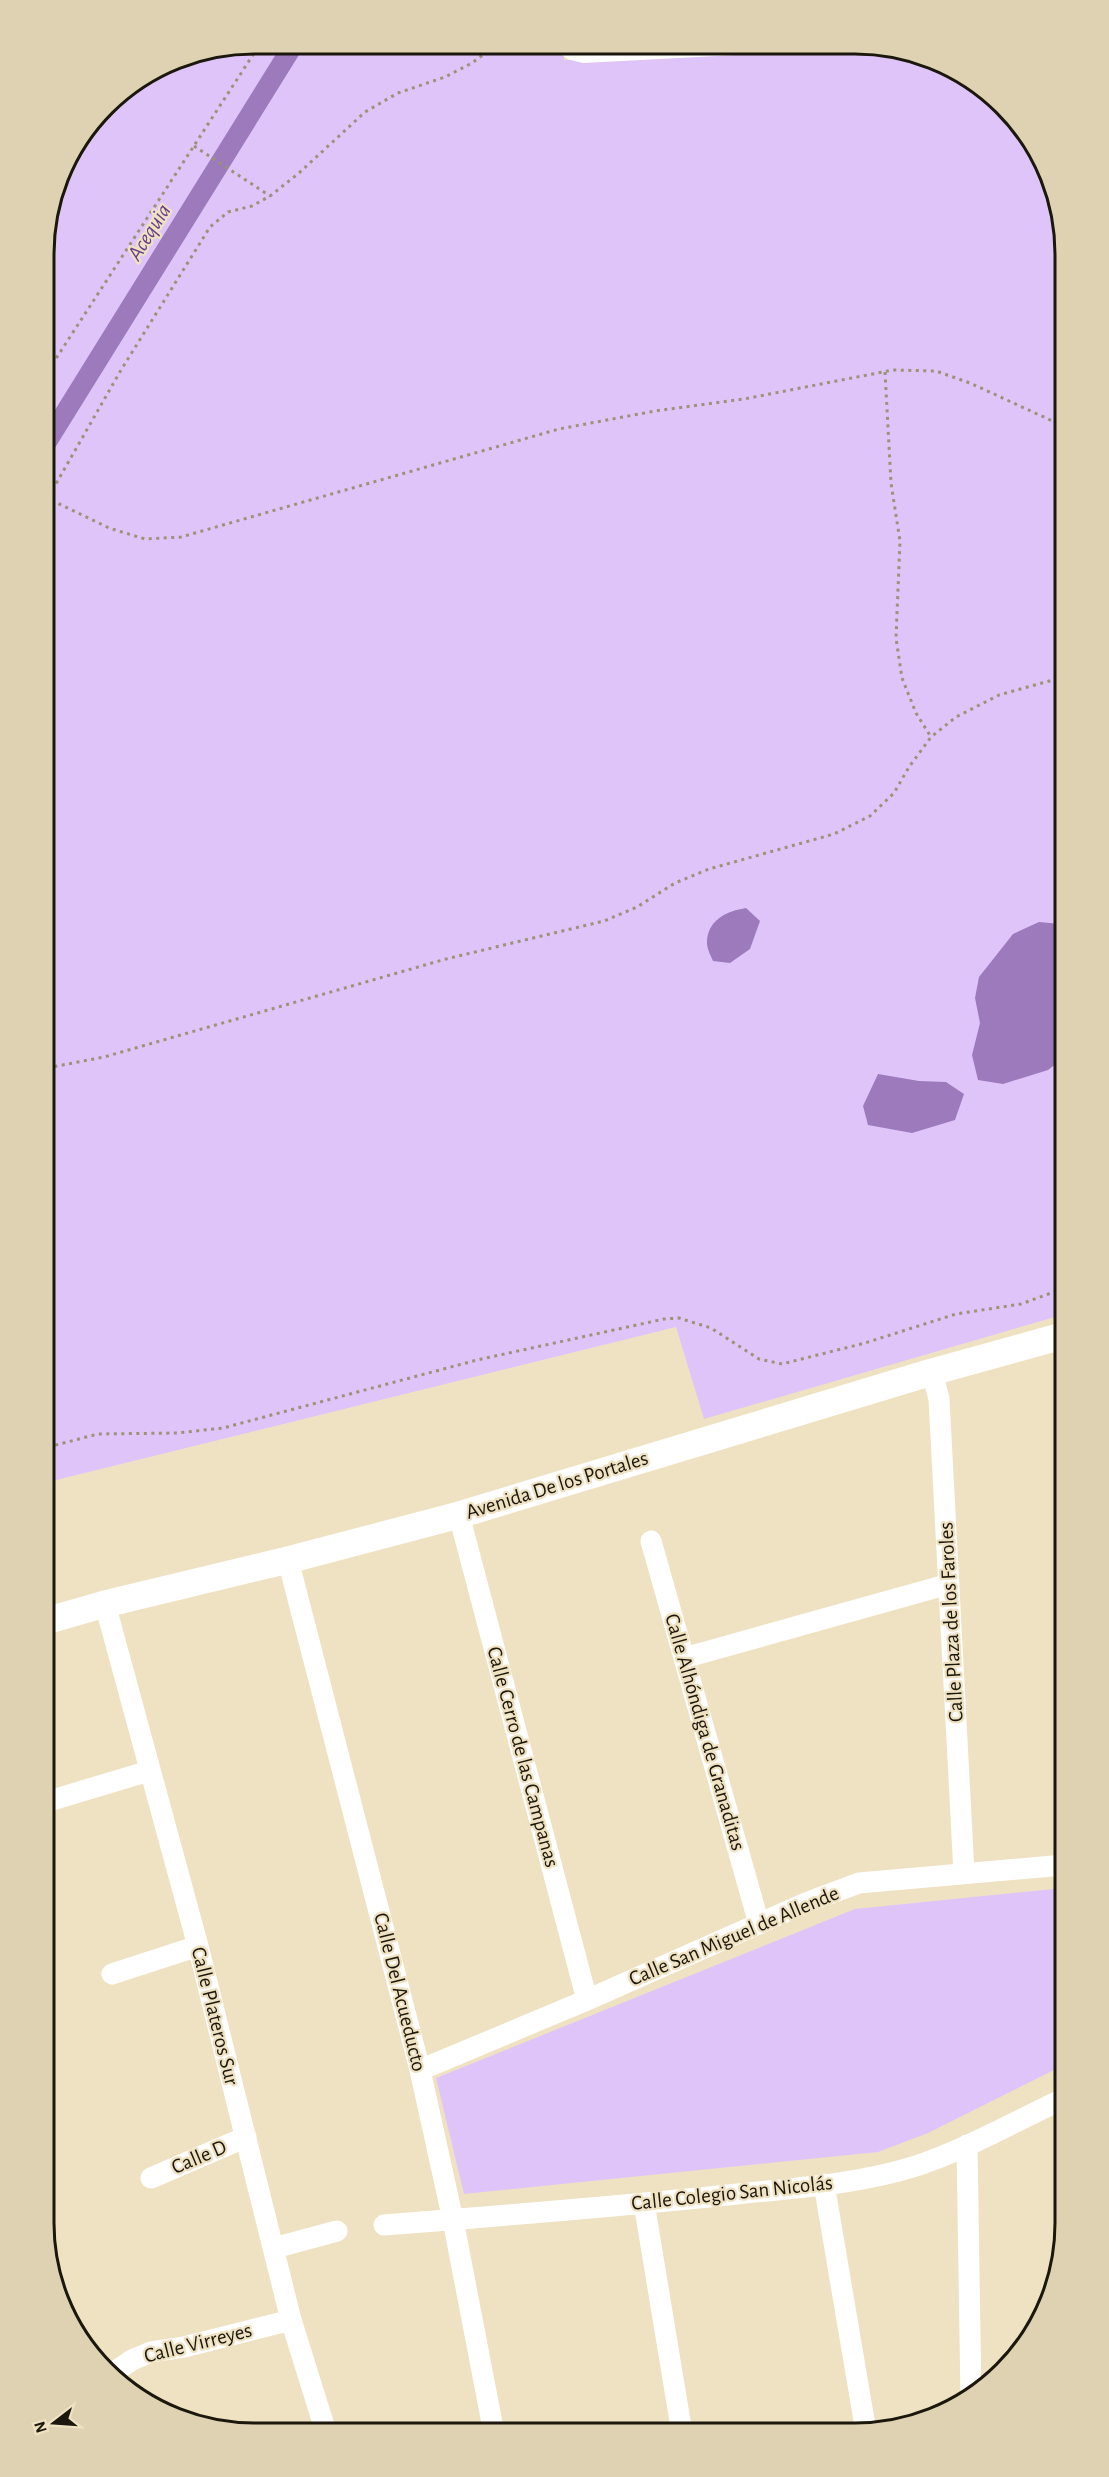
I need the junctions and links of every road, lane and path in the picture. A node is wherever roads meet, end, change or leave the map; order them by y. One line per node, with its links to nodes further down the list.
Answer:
1 (254, 54): 5 (path)
2 (484, 54): 6 (path)
3 (570, 54): 4 (lane)
4 (659, 54)
5 (194, 146): 6 (path); 7 (path)
6 (270, 196): 10 (path)
7 (54, 362)
8 (885, 372): 9 (path); 11 (path); 13 (path)
9 (1055, 422)
10 (54, 484)
11 (54, 502)
12 (1055, 679): 13 (path)
13 (931, 737): 14 (path)
14 (54, 1067)
15 (1055, 1292): 18 (path)
16 (1055, 1338): 17 (street, Avenida De los Portales)
17 (932, 1372): 19 (street, Avenida De los Portales); 22 (street, Calle Plaza de los Faroles)
18 (54, 1445)
19 (459, 1515): 21 (street, Avenida De los Portales); 33 (street, Calle Cerro de las Campanas)
20 (651, 1541): 25 (street, Calle Alhóndiga de Granaditas)
21 (288, 1560): 23 (street, Avenida De los Portales); 34 (street, Calle Del Acueducto)
22 (949, 1584): 25 (street); 29 (street, Calle Plaza de los Faroles)
23 (105, 1604): 24 (street, Avenida De los Portales); 26 (street, Calle Plateros Sur)
24 (54, 1619)
25 (684, 1658): 30 (street, Calle Alhóndiga de Granaditas)
26 (149, 1771): 27 (street); 31 (street, Calle Plateros Sur)
27 (54, 1800)
28 (1055, 1866): 29 (street, Calle San Miguel de Allende)
29 (964, 1873): 30 (street, Calle San Miguel de Allende)
30 (759, 1924): 33 (street, Calle San Miguel de Allende)
31 (198, 1946): 32 (street); 36 (street, Calle Plateros Sur)
32 (112, 1974)
33 (587, 2000): 34 (street, Calle San Miguel de Allende)
34 (420, 2070): 41 (street, Calle Del Acueducto)
35 (1055, 2103): 37 (street, Calle Colegio San Nicolás)
36 (246, 2137): 38 (street, Calle D); 44 (street, Calle Plateros Sur)
37 (967, 2145): 39 (street, Calle Colegio San Nicolás); 47 (street)
38 (151, 2178)
39 (824, 2184): 40 (street, Calle Colegio San Nicolás); 48 (street)
40 (644, 2204): 41 (street, Calle Colegio San Nicolás); 51 (street)
41 (453, 2220): 42 (street, Calle Colegio San Nicolás); 50 (street, Calle Del Acueducto)
42 (384, 2225)
43 (337, 2231): 44 (street)
44 (274, 2248): 45 (street, Calle Plateros Sur)
45 (291, 2320): 46 (street, Calle Virreyes); 49 (street, Calle Plateros Sur)
46 (118, 2369)
47 (971, 2385)
48 (864, 2422)
49 (323, 2423)
50 (492, 2423)
51 (680, 2423)

